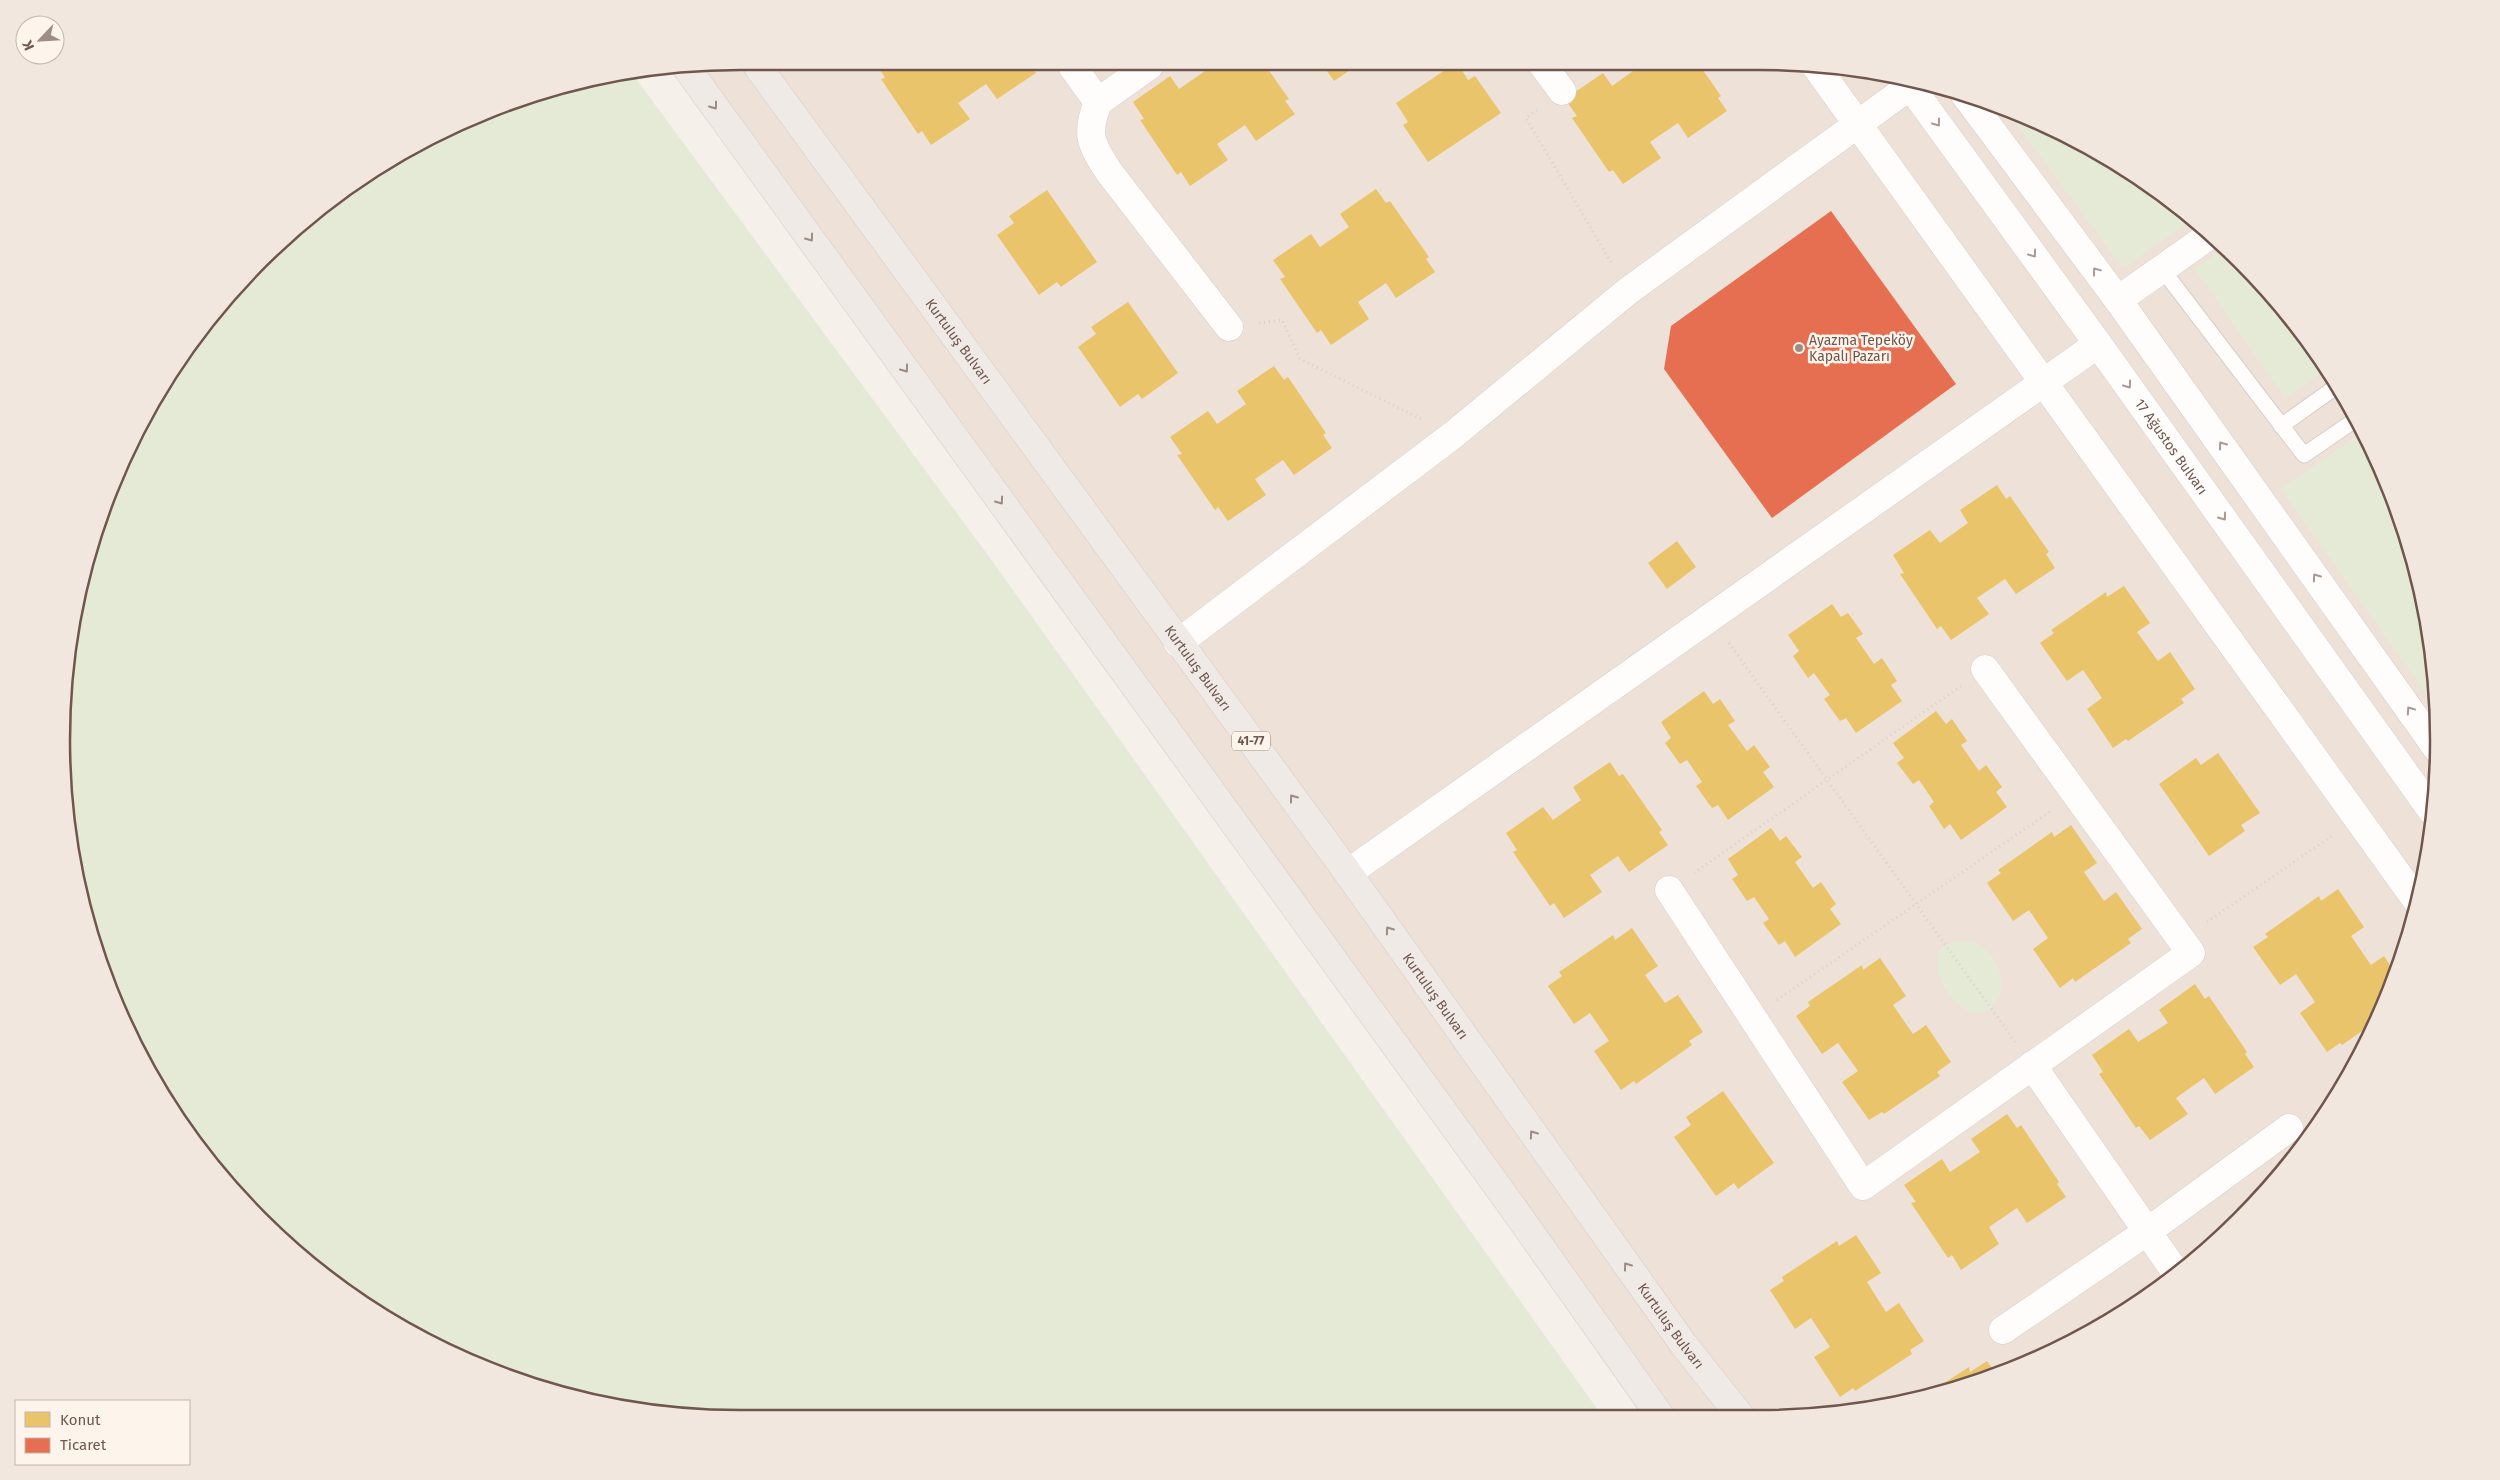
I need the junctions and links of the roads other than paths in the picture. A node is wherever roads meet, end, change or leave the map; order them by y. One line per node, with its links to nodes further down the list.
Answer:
1 (760, 70): 22 (highway, Kurtuluş Bulvarı / 41-77)
2 (1075, 70): 10 (street)
3 (1143, 70): 10 (street)
4 (1546, 70): 9 (street)
5 (689, 72): 34 (highway, one-way to 34)
6 (1821, 73): 12 (street)
7 (1908, 87): 12 (street)
8 (1912, 88): 17 (street, 17 Ağustos Bulvarı, one-way to 17)
9 (1562, 91)
10 (1098, 102): 16 (street)
11 (1973, 105): 15 (street, one-way to 11)
12 (1859, 125): 18 (street); 22 (street)
13 (2205, 239): 14 (street)
14 (2162, 269): 15 (street); 21 (lane)
15 (2118, 300): 24 (street, one-way to 15)
16 (1229, 327)
17 (2098, 344): 18 (street); 25 (street, 17 Ağustos Bulvarı, one-way to 25)
18 (2045, 382): 26 (street); 28 (street)
19 (2331, 390): 21 (lane)
20 (2350, 423): 21 (lane)
21 (2281, 426)
22 (1178, 643): 26 (highway, Kurtuluş Bulvarı / 41-77, one-way to 22)
23 (1985, 669): 29 (street)
24 (2430, 739)
25 (2427, 804)
26 (1348, 873): 35 (highway, Kurtuluş Bulvarı / 41-77, one-way to 26)
27 (1669, 890): 29 (street)
28 (2412, 893)
29 (2032, 1065): 31 (street)
30 (2289, 1128): 31 (street)
31 (2148, 1231): 32 (street); 33 (street)
32 (2173, 1268)
33 (2003, 1330)
34 (1656, 1410)
35 (1736, 1410)

